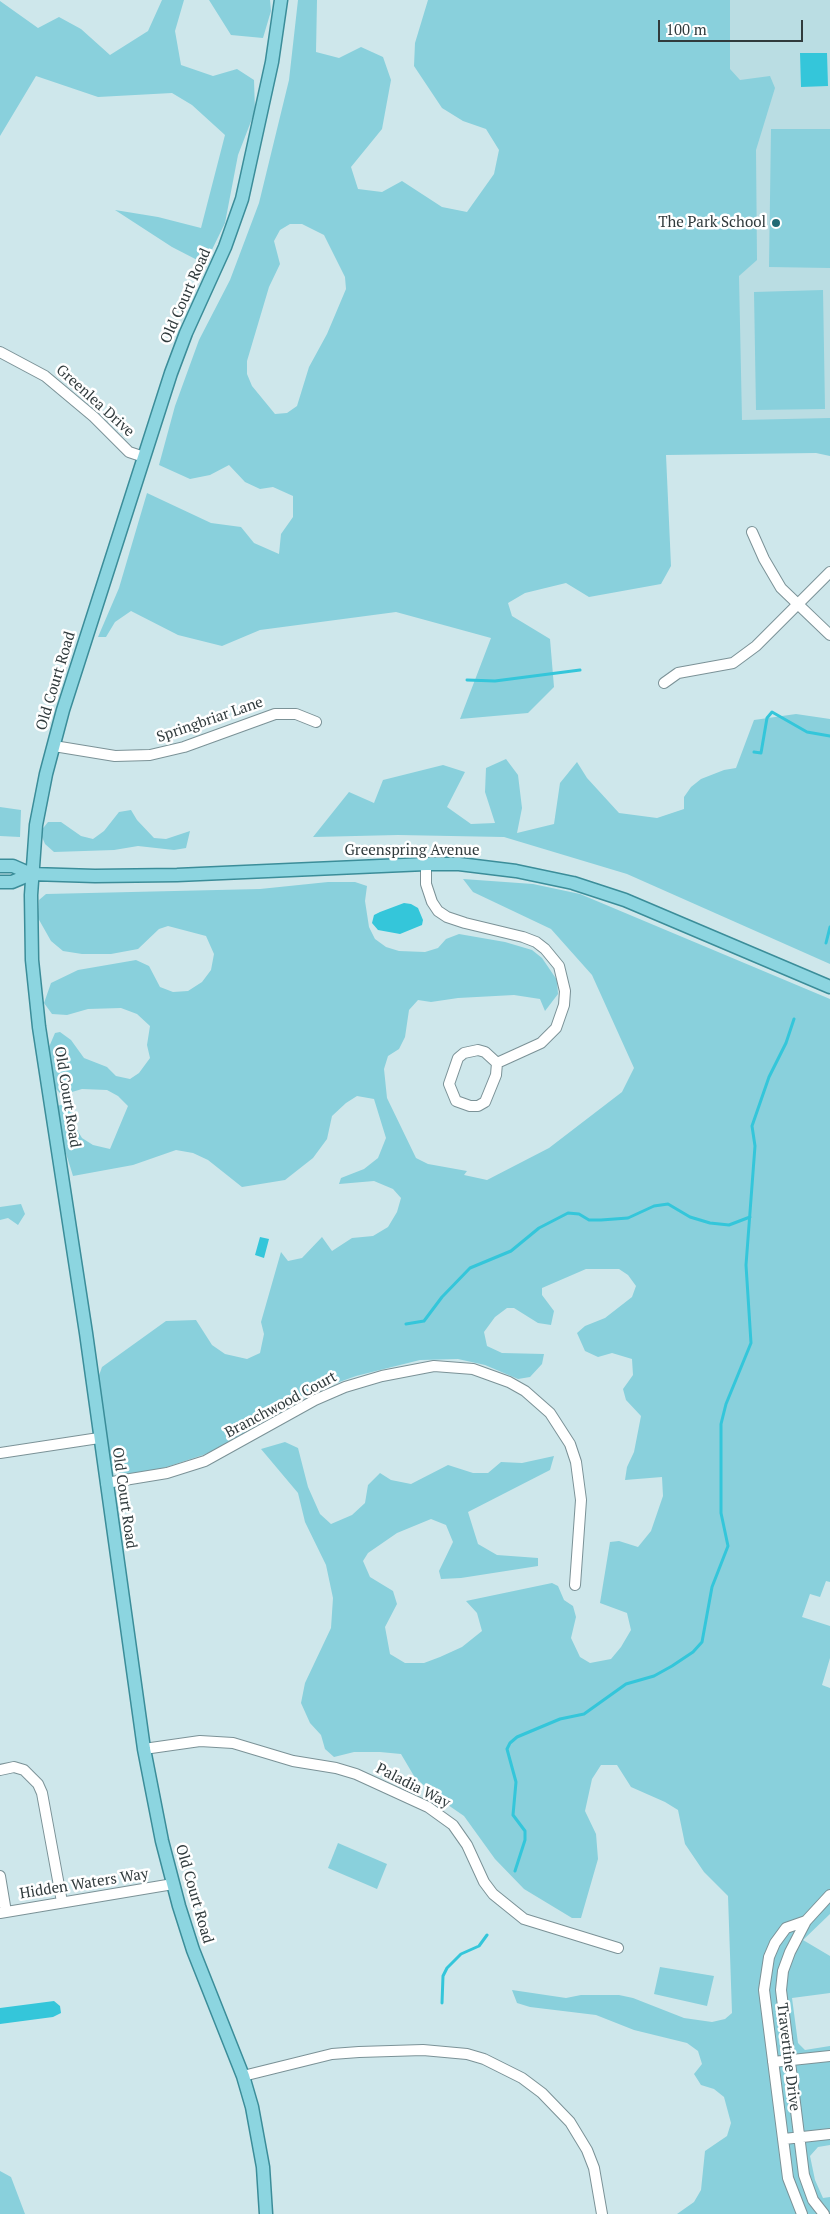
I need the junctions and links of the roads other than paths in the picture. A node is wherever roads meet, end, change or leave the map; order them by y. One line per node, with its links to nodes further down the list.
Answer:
1 (281, 0): 3 (main road, Old Court Road)
2 (0, 352): 3 (street, Greenlea Drive)
3 (144, 457): 10 (main road, Old Court Road)
4 (752, 532): 6 (street)
5 (830, 572): 6 (street)
6 (797, 605): 7 (street); 8 (street)
7 (830, 635)
8 (664, 683)
9 (316, 722): 10 (street, Springbriar Lane)
10 (54, 746): 13 (main road, Old Court Road)
11 (426, 864): 13 (main road, Greenspring Avenue); 15 (main road, Greenspring Avenue); 16 (street)
12 (0, 866): 13 (main road, Greenspring Avenue)
13 (31, 874): 14 (main road, Greenspring Avenue); 17 (main road, Old Court Road)
14 (0, 882)
15 (830, 987)
16 (497, 1064): 16 (street)
17 (99, 1438): 18 (street); 19 (main road, Old Court Road)
18 (0, 1453)
19 (106, 1482): 20 (street, Branchwood Court); 21 (main road, Old Court Road)
20 (575, 1585)
21 (144, 1749): 24 (main road, Old Court Road); 29 (street, Paladia Way)
22 (0, 1770): 26 (street)
23 (0, 1876): 27 (street)
24 (173, 1884): 26 (street, Hidden Waters Way); 33 (main road, Old Court Road)
25 (830, 1896): 28 (street, Travertine Drive)
26 (62, 1902): 27 (street, Hidden Waters Way)
27 (3, 1913)
28 (806, 1921): 31 (street, Travertine Drive); 32 (street, Travertine Drive)
29 (618, 1948)
30 (830, 2056): 31 (street)
31 (790, 2060): 32 (street); 35 (street, Travertine Drive)
32 (773, 2062): 36 (street, Travertine Drive)
33 (243, 2076): 37 (main road, Old Court Road); 38 (street)
34 (830, 2134): 35 (street)
35 (800, 2138): 36 (street); 40 (street, Travertine Drive)
36 (784, 2139): 39 (street, Travertine Drive)
37 (266, 2214)
38 (602, 2214)
39 (802, 2214)
40 (824, 2214)

